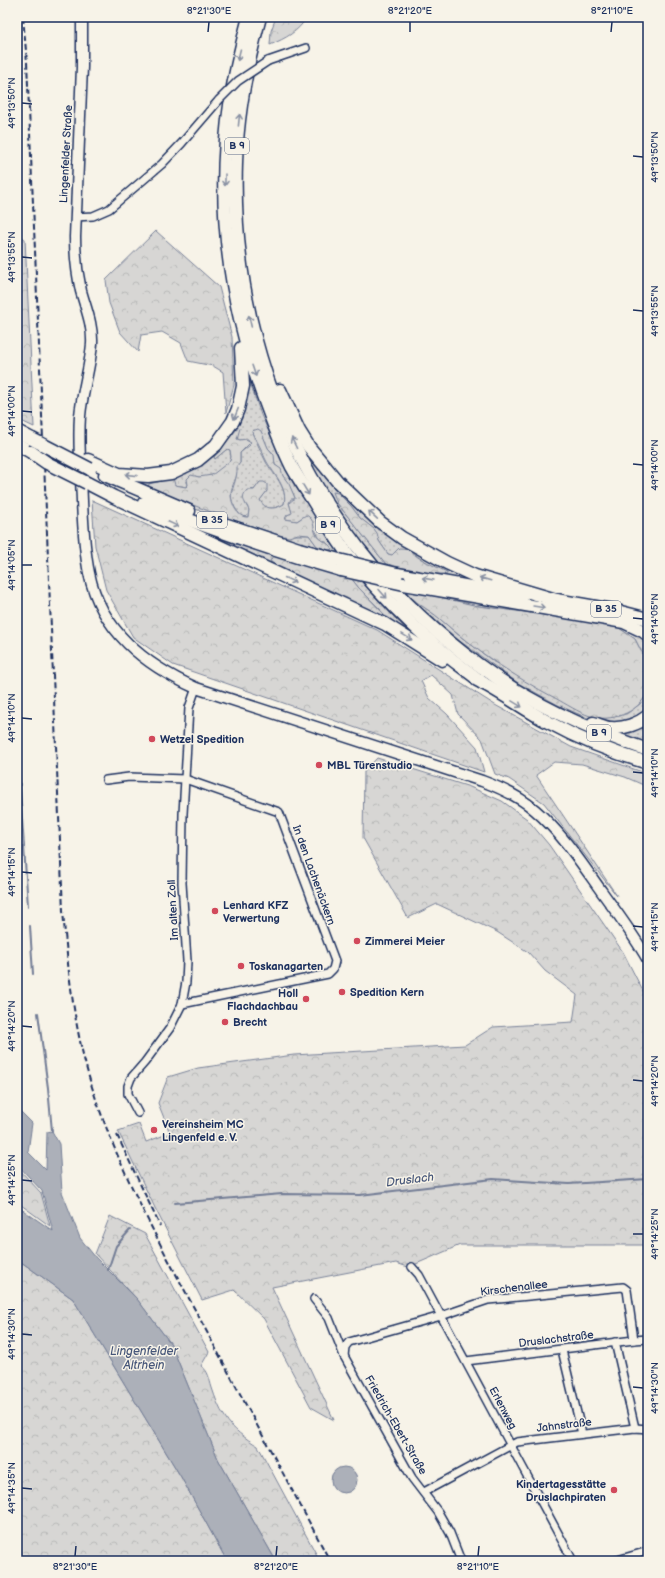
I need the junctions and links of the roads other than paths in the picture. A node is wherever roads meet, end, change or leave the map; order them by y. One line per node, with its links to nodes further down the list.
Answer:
1 (82, 17): 5 (main road, Lingenfelder Straße)
2 (249, 17): 6 (highway, B 9, one-way to 6)
3 (260, 17): 7 (highway, B 9, one-way to 3)
4 (306, 48): 5 (street, bridge)
5 (75, 217): 16 (main road, Lingenfelder Straße)
6 (239, 320): 10 (highway, one-way to 10); 15 (highway, B 9, one-way to 15)
7 (261, 359): 12 (highway, one-way to 7); 17 (highway, B 9, one-way to 7)
8 (17, 431): 10 (highway, B 35, bridge)
9 (17, 444): 10 (highway, bridge)
10 (88, 472): 11 (highway, B 35); 15 (highway, one-way to 15)
11 (340, 565): 12 (highway, B 35, one-way to 11, bridge); 14 (highway, one-way to 14, bridge)
12 (563, 602): 13 (highway, B 35)
13 (648, 619)
14 (648, 635)
15 (484, 684): 20 (highway, B 9, one-way to 20)
16 (196, 688): 21 (street, Im alten Zoll); 23 (main road, Lingenfelder Straße)
17 (553, 711): 18 (highway); 19 (highway, B 9)
18 (648, 716)
19 (648, 750)
20 (645, 763)
21 (185, 779): 22 (street, In den Lachenäckern); 24 (street, Im alten Zoll); 24 (street, In den Lachenäckern)
22 (106, 780)
23 (648, 960)
24 (182, 1004): 25 (street, Im alten Zoll)
25 (138, 1113)
26 (412, 1267): 28 (street, Erlenweg)
27 (314, 1299): 33 (street, Friedrich-Ebert-Straße)
28 (441, 1316): 30 (street, Kirschenallee); 33 (street, Kirschenallee); 34 (street, Erlenweg)
29 (648, 1339): 30 (street, Druslachstraße)
30 (634, 1340): 31 (street, Druslachstraße)
31 (615, 1342): 32 (street, Druslachstraße); 35 (street)
32 (562, 1350): 34 (street, Druslachstraße); 37 (street)
33 (344, 1356): 39 (street, Friedrich-Ebert-Straße)
34 (466, 1361): 38 (street, Erlenweg)
35 (634, 1428): 36 (street, Jahnstraße); 37 (street, Jahnstraße)
36 (648, 1429)
37 (582, 1434): 38 (street, Jahnstraße)
38 (510, 1445): 39 (street, Jahnstraße); 42 (street, Erlenweg)
39 (424, 1492): 41 (street, Friedrich-Ebert-Straße)
40 (648, 1551): 43 (street)
41 (461, 1561)
42 (573, 1561)
43 (614, 1561)

